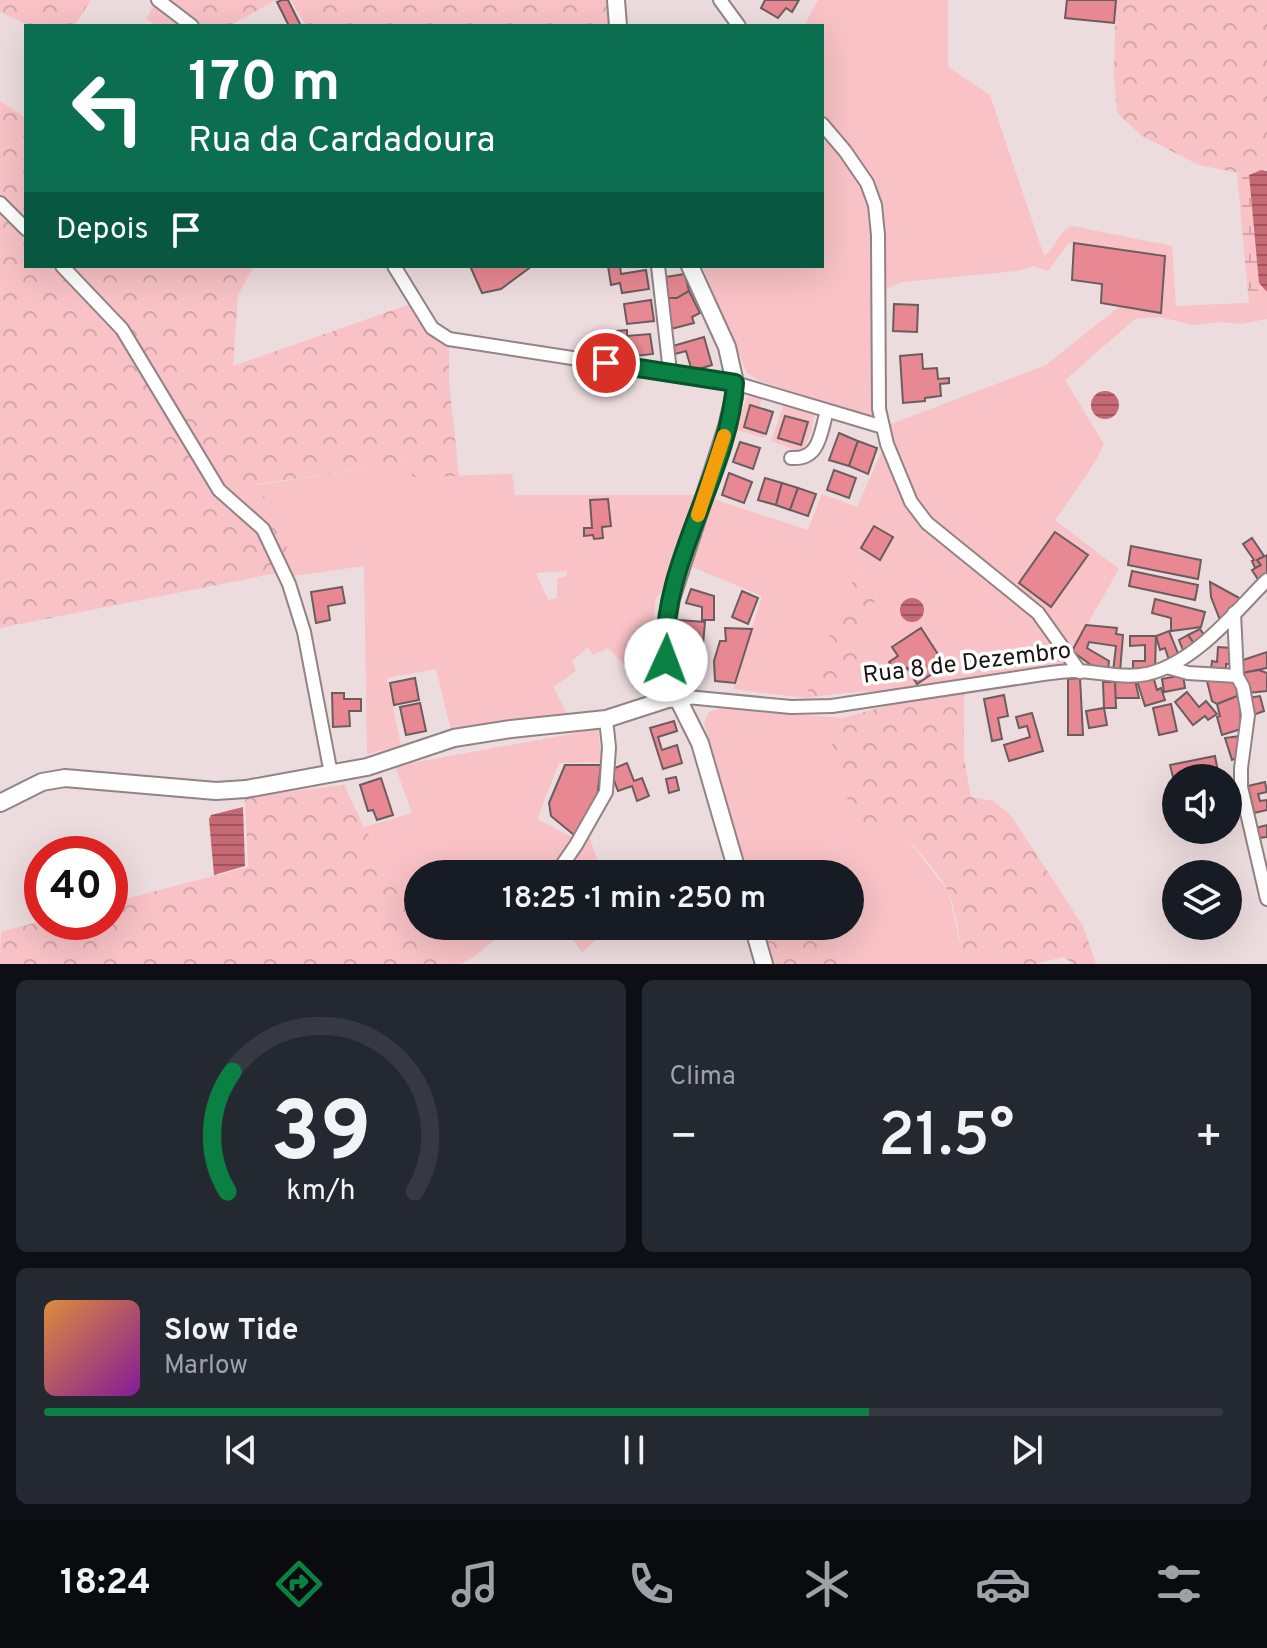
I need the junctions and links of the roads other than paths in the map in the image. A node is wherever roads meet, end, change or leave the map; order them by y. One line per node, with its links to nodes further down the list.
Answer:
1 (158, 0): 4 (street)
2 (616, 0): 5 (street)
3 (720, 0): 6 (street)
4 (189, 24)
5 (618, 24)
6 (738, 24)
7 (824, 126): 17 (street)
8 (0, 203): 9 (street)
9 (24, 227)
10 (64, 268): 26 (street)
11 (395, 268): 14 (street)
12 (658, 268): 14 (street)
13 (691, 268): 15 (street)
14 (670, 372): 15 (street)
15 (735, 383): 16 (street); 24 (street)
16 (827, 411): 17 (street); 18 (street)
17 (883, 427): 22 (street)
18 (791, 458)
19 (1267, 580): 20 (street, Rua 8 de Dezembro)
20 (1234, 613): 21 (street, Rua 8 de Dezembro); 23 (street)
21 (1167, 667): 22 (street, Rua 8 de Dezembro); 23 (street)
22 (1080, 672): 24 (street, Rua 8 de Dezembro)
23 (1237, 676): 30 (street)
24 (682, 698): 25 (street, Rua 8 de Dezembro); 29 (street)
25 (606, 719): 26 (street, Rua 8 de Dezembro); 28 (street)
26 (331, 774): 27 (street, Rua 8 de Dezembro)
27 (0, 803)
28 (566, 860)
29 (734, 860)
30 (1267, 899)
31 (757, 940): 32 (street)
32 (764, 964)

